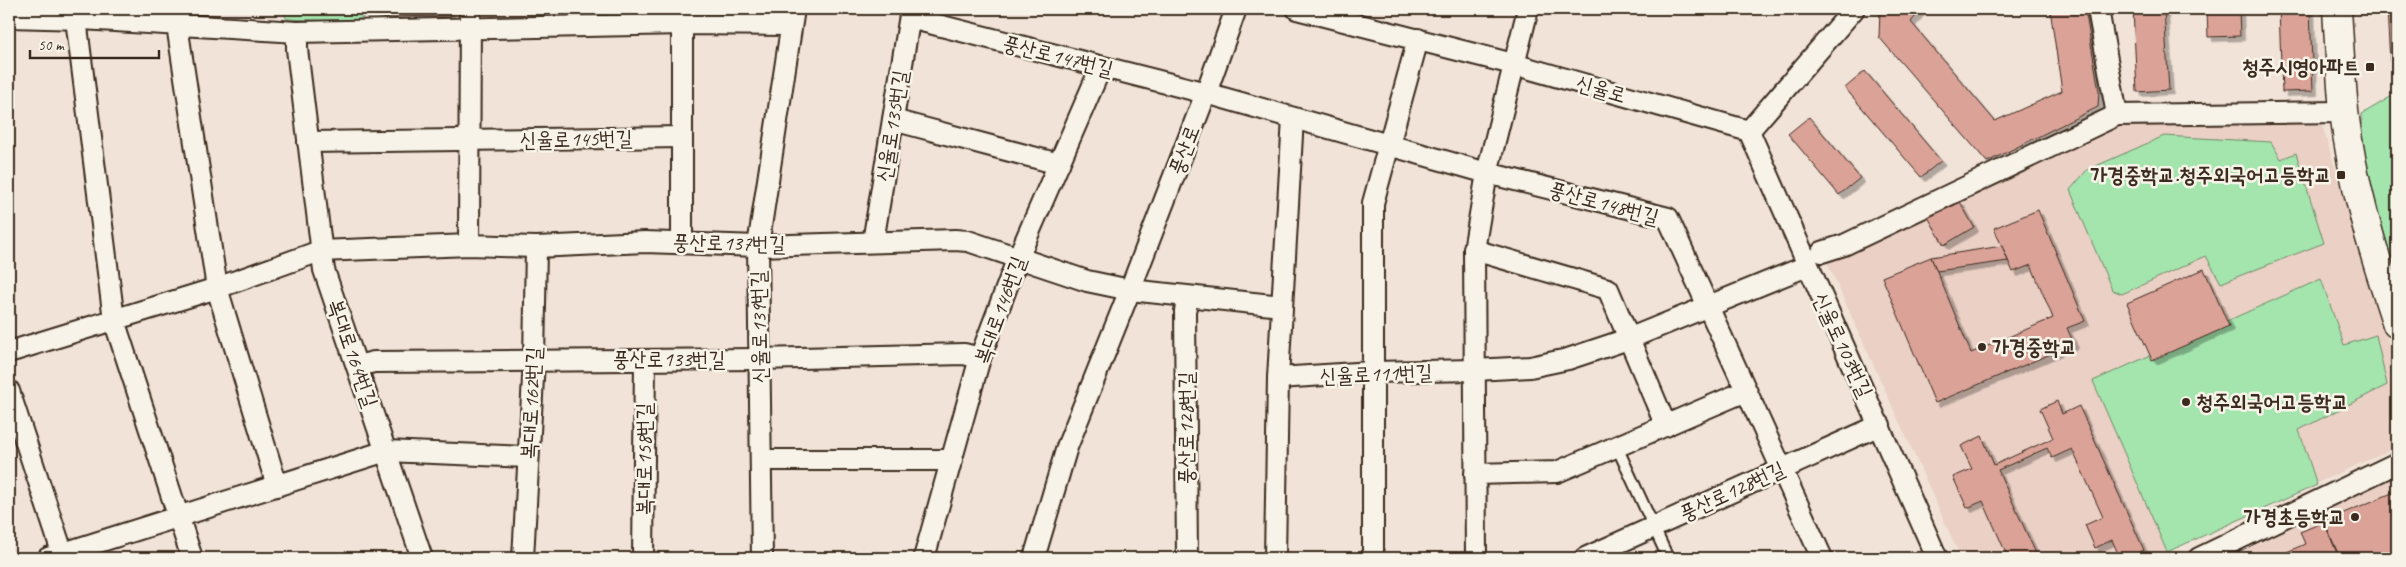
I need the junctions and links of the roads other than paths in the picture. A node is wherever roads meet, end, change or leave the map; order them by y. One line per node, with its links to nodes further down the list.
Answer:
1 (470, 9): 15 (street)
2 (1236, 9): 20 (street, 풍산로)
3 (1297, 9): 10 (street, 신율로)
4 (1528, 9): 18 (street)
5 (2098, 9): 22 (street)
6 (2337, 9): 21 (street)
7 (1846, 12): 25 (street)
8 (910, 13): 19 (street, 풍산로147번길); 24 (street, 신율로135번길)
9 (682, 16): 12 (street); 15 (street); 26 (street)
10 (1359, 16): 17 (street, 신율로)
11 (9, 17): 13 (street)
12 (792, 17): 35 (street, 신율로139번길)
13 (76, 19): 14 (street); 47 (street)
14 (177, 25): 16 (street); 42 (street)
15 (470, 29): 16 (street); 27 (street)
16 (297, 32): 28 (street, 복대로164번길)
17 (1418, 39): 18 (street, 신율로); 29 (street)
18 (1513, 64): 25 (street, 신율로); 31 (street)
19 (1101, 67): 20 (street, 풍산로147번길); 30 (street, 복대로146번길)
20 (1206, 93): 23 (street, 풍산로148번길); 43 (street, 풍산로)
21 (2344, 112): 22 (street); 48 (street)
22 (2117, 115): 39 (street)
23 (1293, 118): 29 (street, 풍산로148번길); 45 (street)
24 (893, 120): 30 (street); 32 (street, 신율로135번길)
25 (1749, 131): 41 (street, 신율로103번길)
26 (682, 137): 27 (street, 신율로145번길); 33 (street)
27 (470, 140): 28 (street, 신율로145번길); 34 (street)
28 (308, 142): 38 (street, 복대로164번길)
29 (1387, 146): 31 (street, 풍산로148번길); 57 (street)
30 (1059, 164): 40 (street, 복대로146번길)
31 (1487, 174): 37 (street); 46 (street, 풍산로148번길)
32 (873, 242): 35 (street, 풍산로137번길); 40 (street, 풍산로137번길)
33 (682, 243): 35 (street, 풍산로137번길); 36 (street, 풍산로137번길)
34 (469, 245): 36 (street, 풍산로137번길); 38 (street, 풍산로137번길)
35 (758, 246): 52 (street, 신율로139번길)
36 (536, 247): 53 (street, 복대로162번길)
37 (1474, 250): 49 (street); 56 (street)
38 (320, 251): 42 (street, 풍산로137번길); 55 (street, 복대로164번길)
39 (1822, 252)
40 (1018, 260): 43 (street, 풍산로137번길); 51 (street, 복대로146번길)
41 (1807, 266): 46 (street, 신율로111번길); 61 (street, 신율로103번길)
42 (217, 288): 47 (street, 풍산로137번길); 71 (street)
43 (1130, 290): 44 (street); 81 (street, 풍산로)
44 (1188, 298): 45 (street); 82 (street, 풍산로128번길)
45 (1282, 306): 58 (street)
46 (1708, 307): 49 (street, 신율로111번길); 60 (street, 풍산로148번길)
47 (114, 320): 50 (street, 풍산로137번길); 72 (street)
48 (2397, 324)
49 (1628, 339): 56 (street, 신율로111번길); 62 (street)
50 (9, 352)
51 (980, 358): 52 (street, 풍산로133번길); 67 (street, 복대로146번길)
52 (759, 359): 54 (street, 풍산로133번길); 66 (street, 신율로139번길)
53 (534, 360): 54 (street, 풍산로133번길); 55 (street, 풍산로133번길); 65 (street, 복대로162번길)
54 (645, 360): 78 (street, 복대로158번길)
55 (357, 366): 64 (street, 복대로164번길)
56 (1475, 370): 57 (street, 신율로111번길); 70 (street)
57 (1372, 372): 58 (street, 신율로111번길); 84 (street)
58 (1278, 378): 83 (street)
59 (9, 391): 74 (street)
60 (1746, 391): 62 (street); 69 (street, 풍산로148번길)
61 (1880, 425): 69 (street, 풍산로128번길); 89 (street, 신율로103번길)
62 (1666, 426): 63 (street)
63 (1617, 447): 70 (street); 73 (lane)
64 (386, 451): 65 (street); 71 (street); 76 (street, 복대로164번길)
65 (528, 457): 77 (street, 복대로162번길)
66 (761, 460): 67 (street); 79 (street, 신율로139번길)
67 (952, 460): 80 (street, 복대로146번길)
68 (2397, 463): 90 (street)
69 (1781, 468): 73 (street, 풍산로128번길); 88 (street, 풍산로148번길)
70 (1475, 474): 85 (street)
71 (278, 486): 72 (street)
72 (178, 516): 74 (street); 75 (street)
73 (1654, 527): 86 (street, 풍산로128번길); 87 (lane)
74 (58, 557)
75 (192, 558)
76 (422, 558)
77 (523, 558)
78 (644, 558)
79 (762, 558)
80 (924, 558)
81 (1034, 558)
82 (1187, 558)
83 (1275, 558)
84 (1373, 558)
85 (1476, 558)
86 (1585, 558)
87 (1668, 558)
88 (1822, 558)
89 (1938, 558)
90 (2199, 558)

